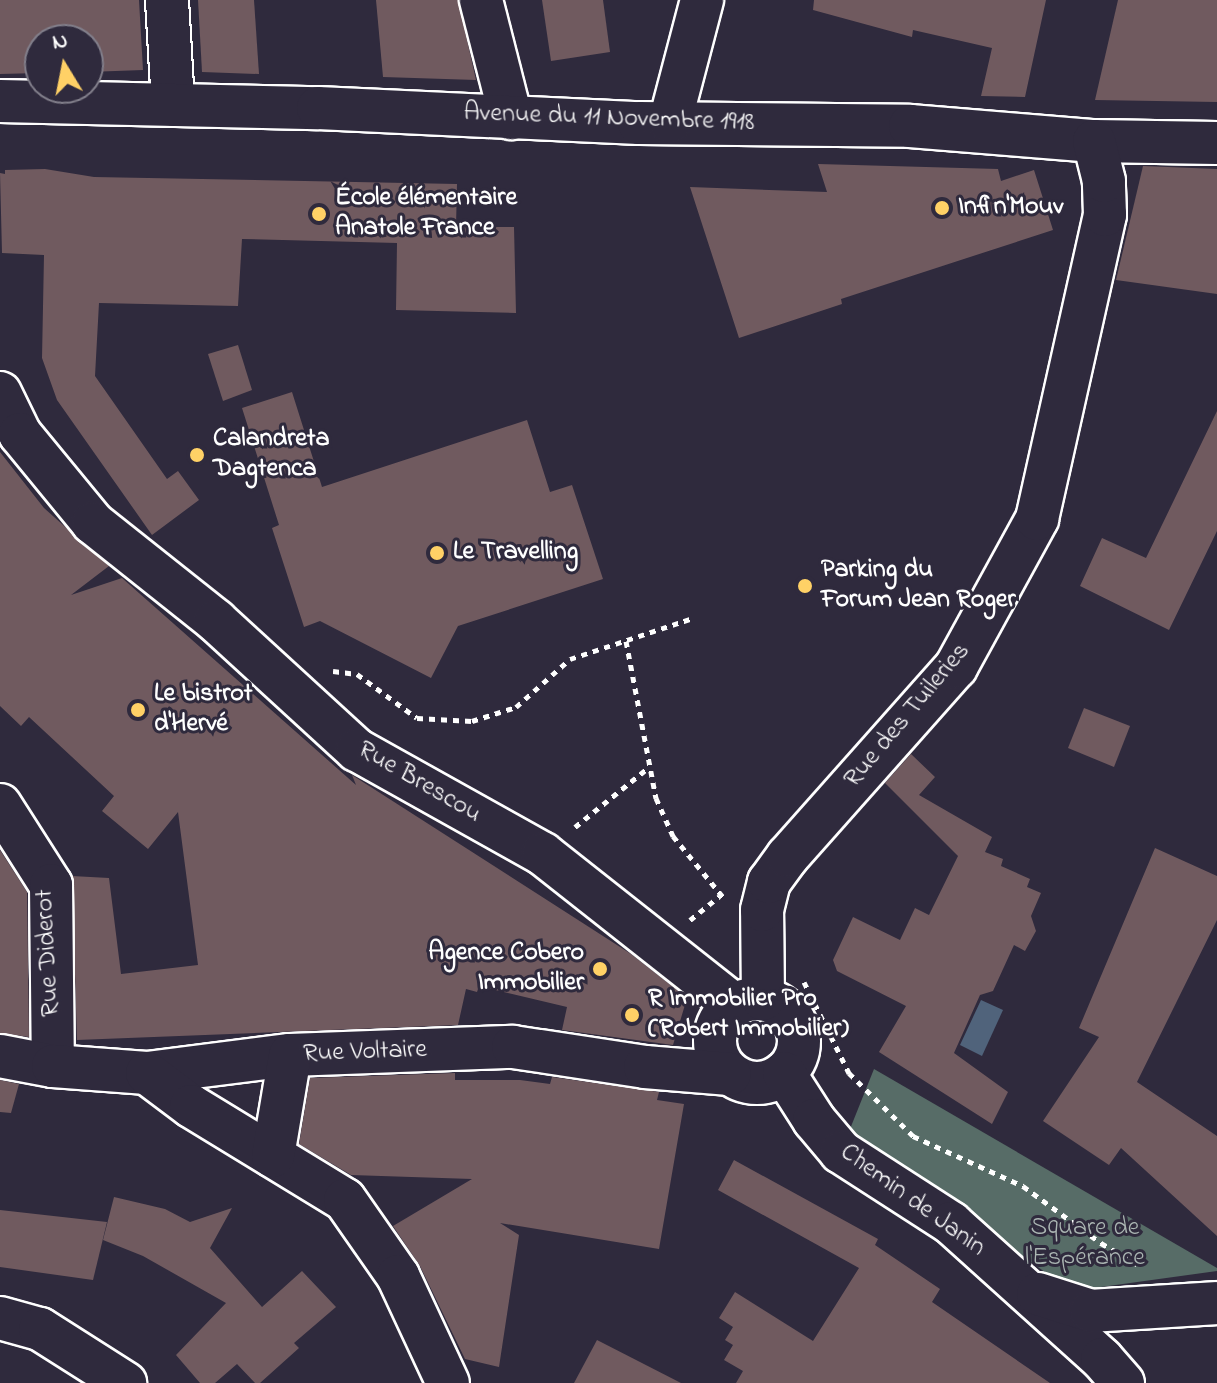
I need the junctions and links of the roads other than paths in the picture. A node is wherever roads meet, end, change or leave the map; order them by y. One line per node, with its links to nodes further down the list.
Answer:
1 (167, 0): 5 (street)
2 (481, 0): 6 (street)
3 (702, 0): 7 (street)
4 (0, 101): 5 (street, Avenue du 11 Novembre 1918)
5 (173, 105): 6 (street, Avenue du 11 Novembre 1918)
6 (511, 118): 7 (street, Avenue du 11 Novembre 1918)
7 (670, 122): 8 (street, Avenue du 11 Novembre 1918)
8 (1094, 141): 9 (street, Avenue du 11 Novembre 1918); 12 (street, Rue des Tuileries)
9 (1217, 143)
10 (0, 393): 12 (street, Rue Brescou)
11 (0, 805): 15 (street, Rue Diderot)
12 (748, 1002): 17 (street); 18 (street)
13 (290, 1055): 16 (street, Rue Voltaire); 18 (street, Rue Voltaire); 19 (street)
14 (0, 1056): 15 (street, Rue Voltaire)
15 (53, 1066): 16 (street, Rue Voltaire)
16 (147, 1073): 19 (street)
17 (784, 1073): 18 (street); 20 (street, Chemin de Janin)
18 (730, 1074)
19 (273, 1156): 24 (street)
20 (1026, 1290): 21 (street); 25 (street, Chemin de Janin)
21 (1217, 1303)
22 (0, 1318): 23 (street)
23 (125, 1383)
24 (448, 1383)
25 (1123, 1383)

